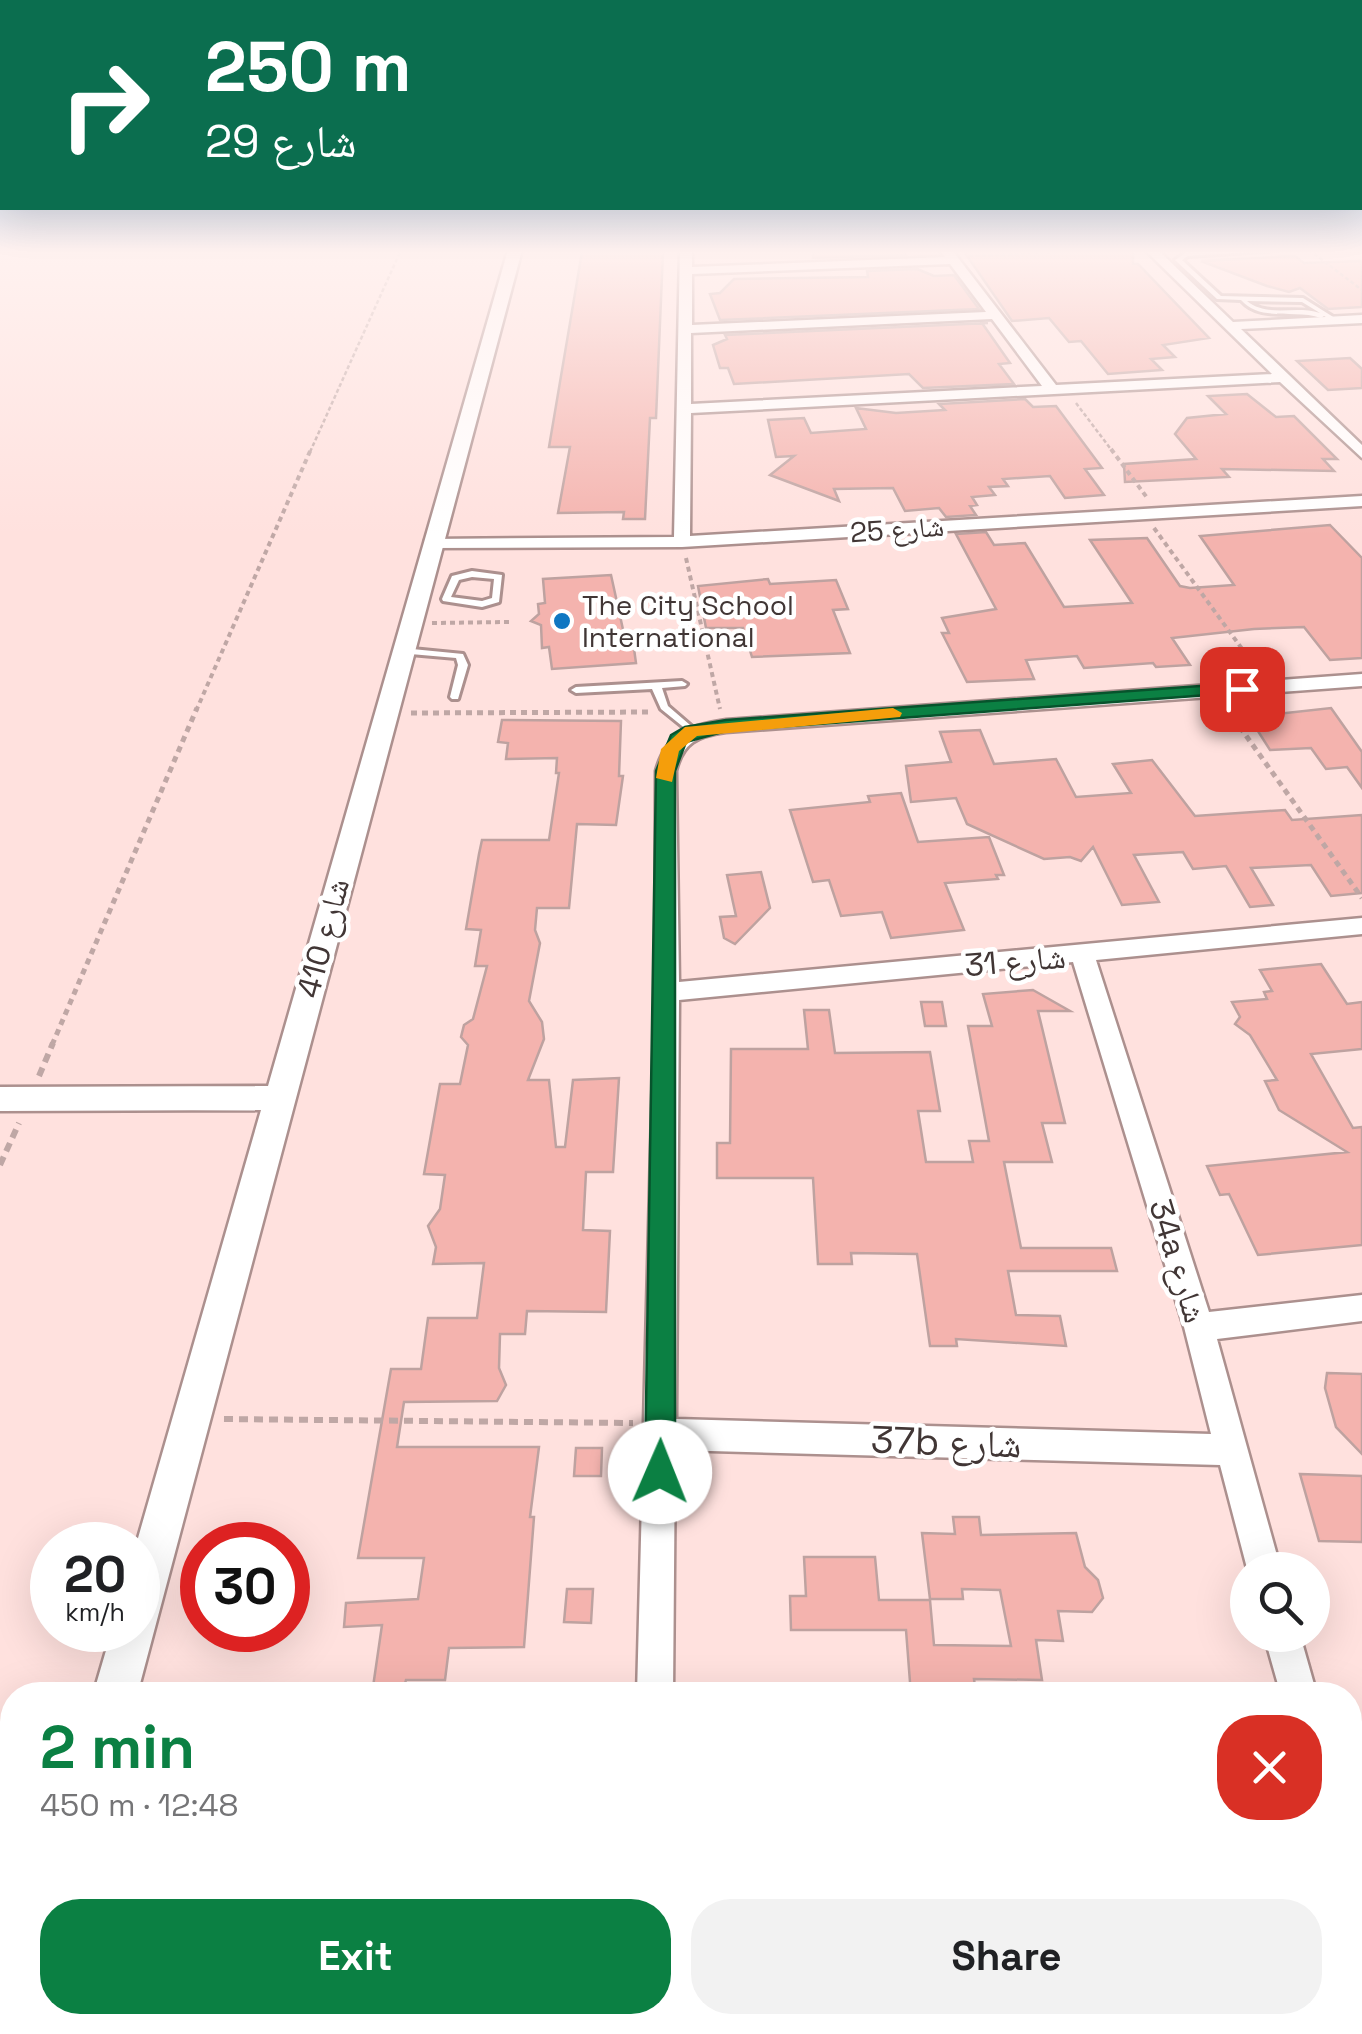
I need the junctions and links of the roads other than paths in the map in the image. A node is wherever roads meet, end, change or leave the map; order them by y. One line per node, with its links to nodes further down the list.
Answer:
1 (487, 345): 11 (street, شارع 410)
2 (684, 345): 7 (street)
3 (1021, 345): 6 (street)
4 (1249, 345): 5 (street)
5 (1283, 378): 6 (street); 8 (street)
6 (1059, 390): 7 (street)
7 (684, 409): 10 (street)
8 (1362, 453)
9 (1362, 502): 10 (street, شارع 25)
10 (682, 542): 11 (street, شارع 25)
11 (431, 544): 13 (street, شارع 410)
12 (446, 598): 12 (lane); 13 (lane)
13 (409, 625): 18 (lane); 23 (street, شارع 410)
14 (1362, 680): 19 (street)
15 (682, 684): 16 (lane)
16 (656, 685): 17 (lane); 19 (lane)
17 (576, 690)
18 (454, 697)
19 (679, 727): 22 (street)
20 (1362, 926): 21 (street, شارع 31)
21 (1083, 955): 22 (street, شارع 31); 26 (street, 34a شارع)
22 (667, 992): 27 (street)
23 (278, 1098): 24 (street); 29 (street, شارع 410)
24 (14, 1100)
25 (1362, 1308): 26 (street)
26 (1199, 1327): 28 (street, 34a شارع)
27 (661, 1429): 28 (street, 37b شارع); 34 (street)
28 (1230, 1450): 30 (street, 34a شارع)
29 (160, 1532)
30 (1259, 1552)
31 (127, 1652): 33 (street)
32 (1287, 1652): 35 (street)
33 (119, 1682)
34 (655, 1682)
35 (1295, 1682)

